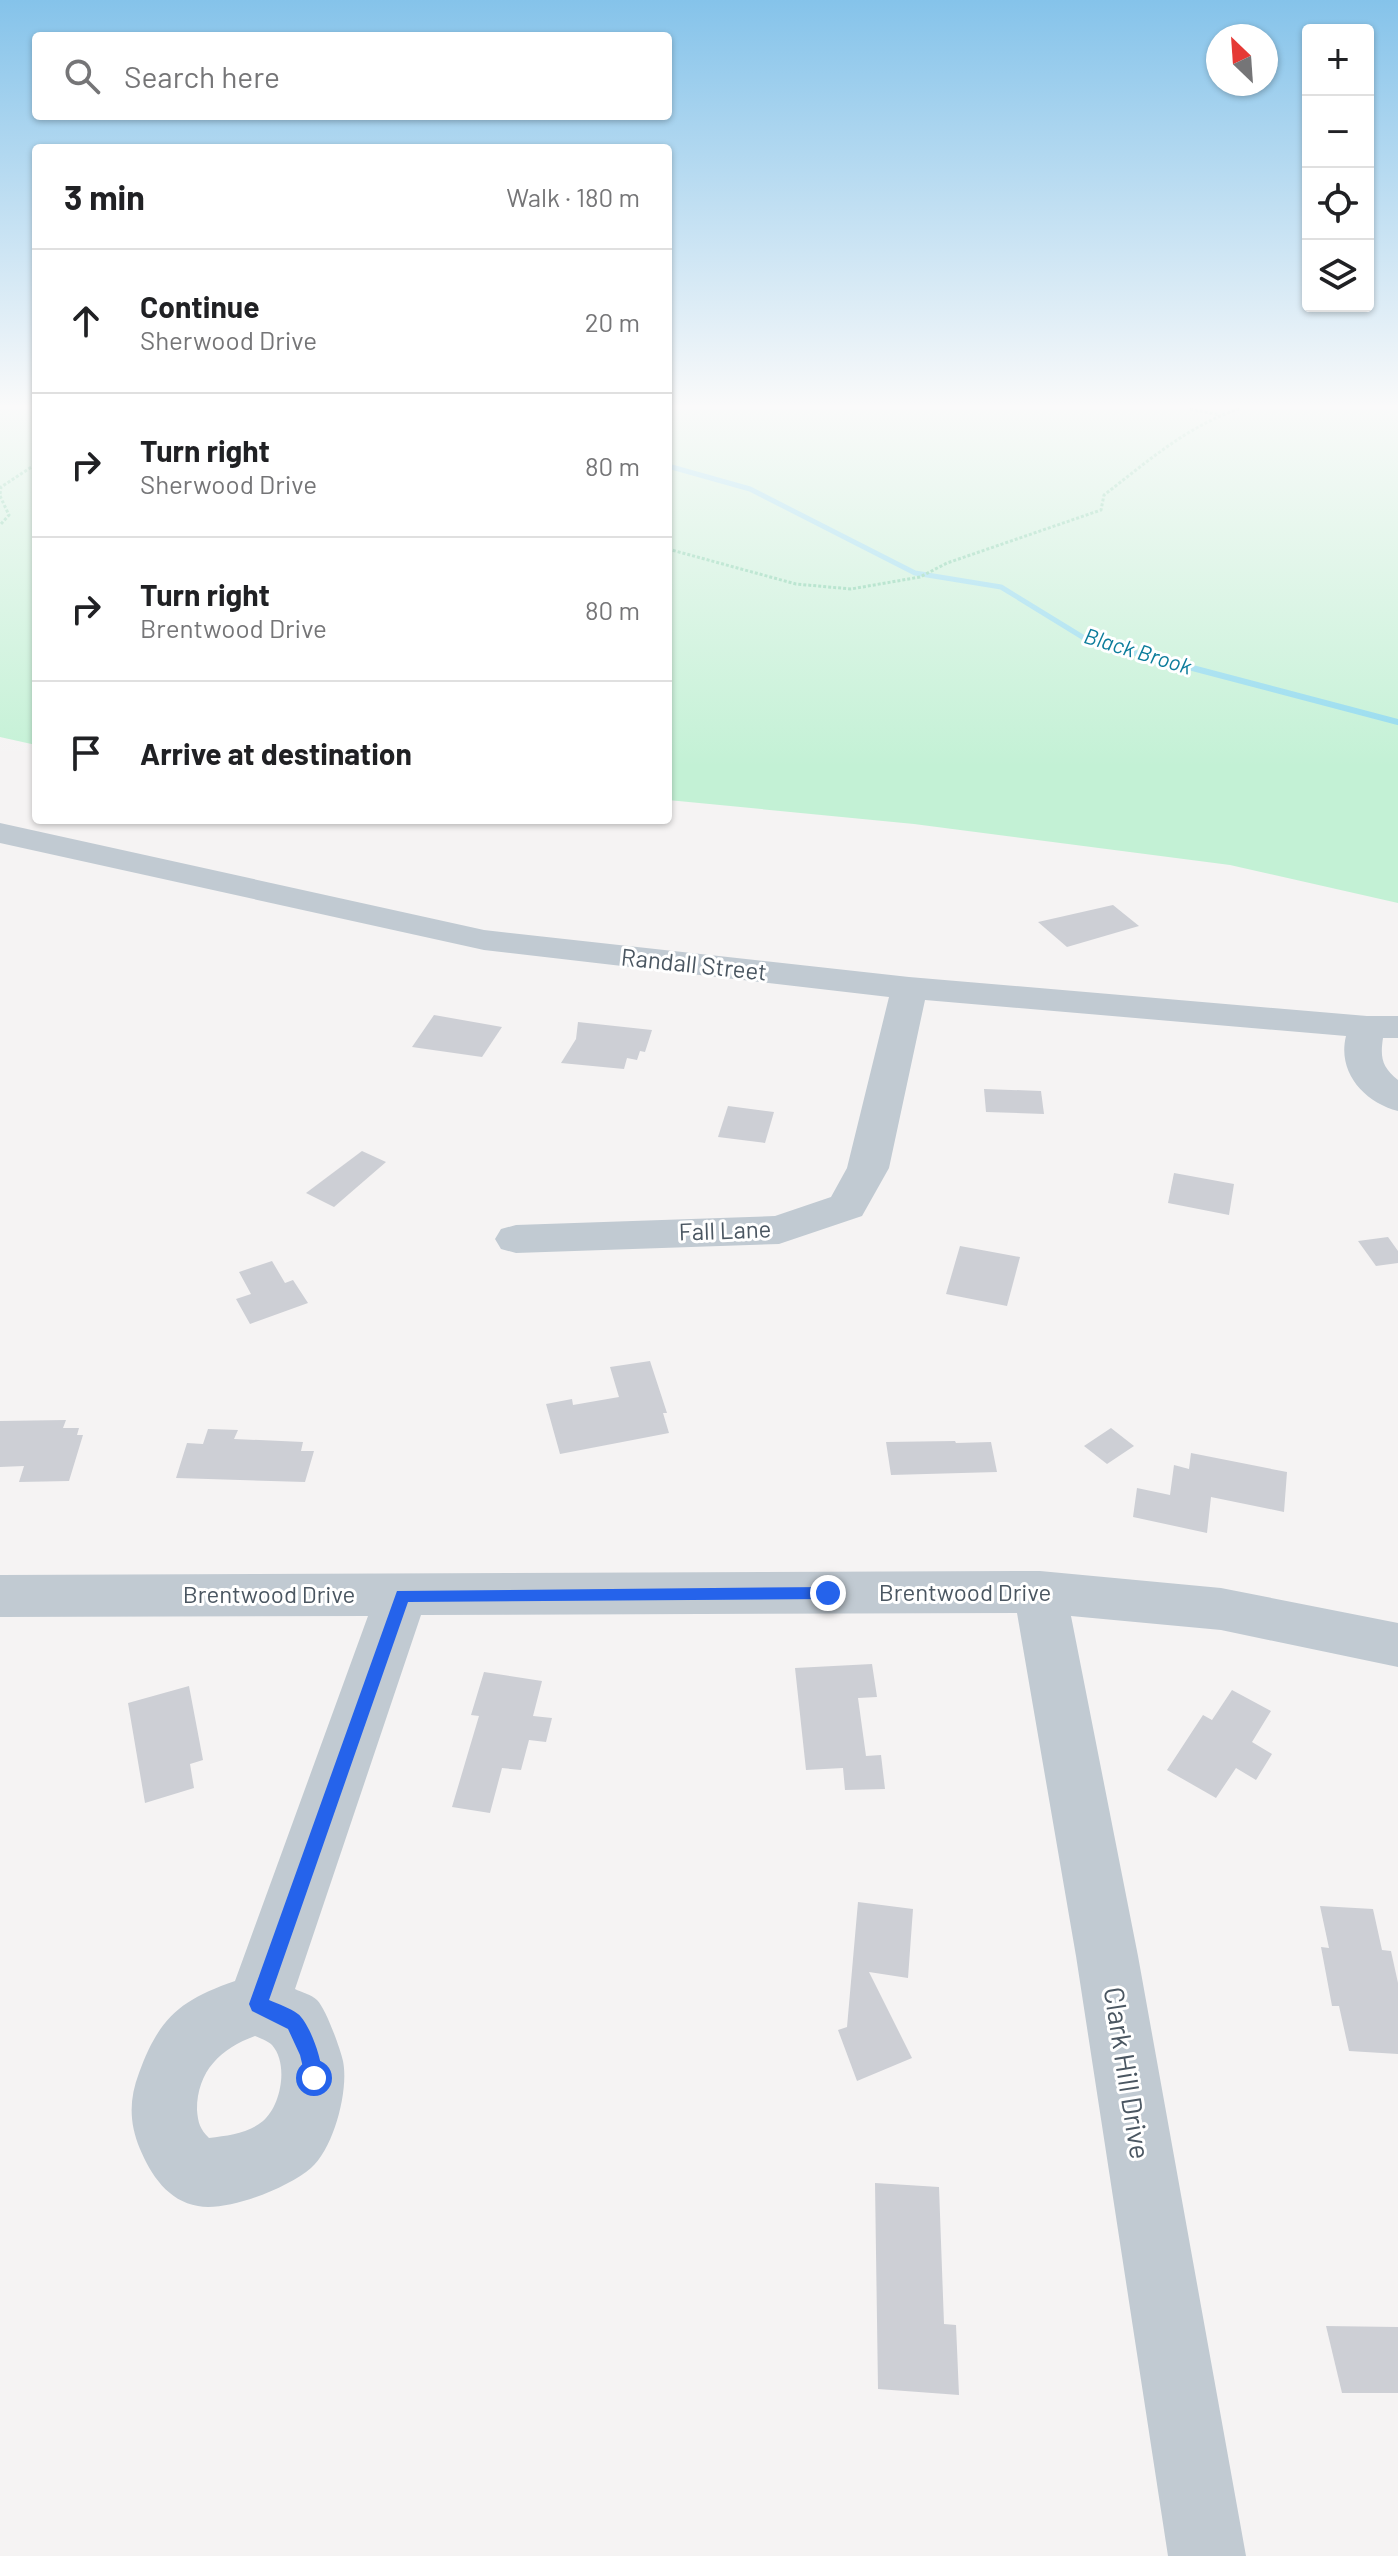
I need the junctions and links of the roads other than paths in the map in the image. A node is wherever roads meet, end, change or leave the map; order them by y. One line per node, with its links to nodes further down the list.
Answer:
1 (0, 833): 2 (street, Randall Street)
2 (909, 988): 3 (street, Randall Street); 5 (street, Fall Lane)
3 (1382, 1027): 4 (street)
4 (1398, 1099)
5 (516, 1239)
6 (1040, 1592): 7 (street, Brentwood Drive); 9 (street, Brentwood Drive); 11 (street, Clark Hill Drive)
7 (402, 1595): 8 (street, Brentwood Drive); 10 (street)
8 (0, 1596)
9 (1398, 1645)
10 (258, 2004)
11 (1207, 2556)

